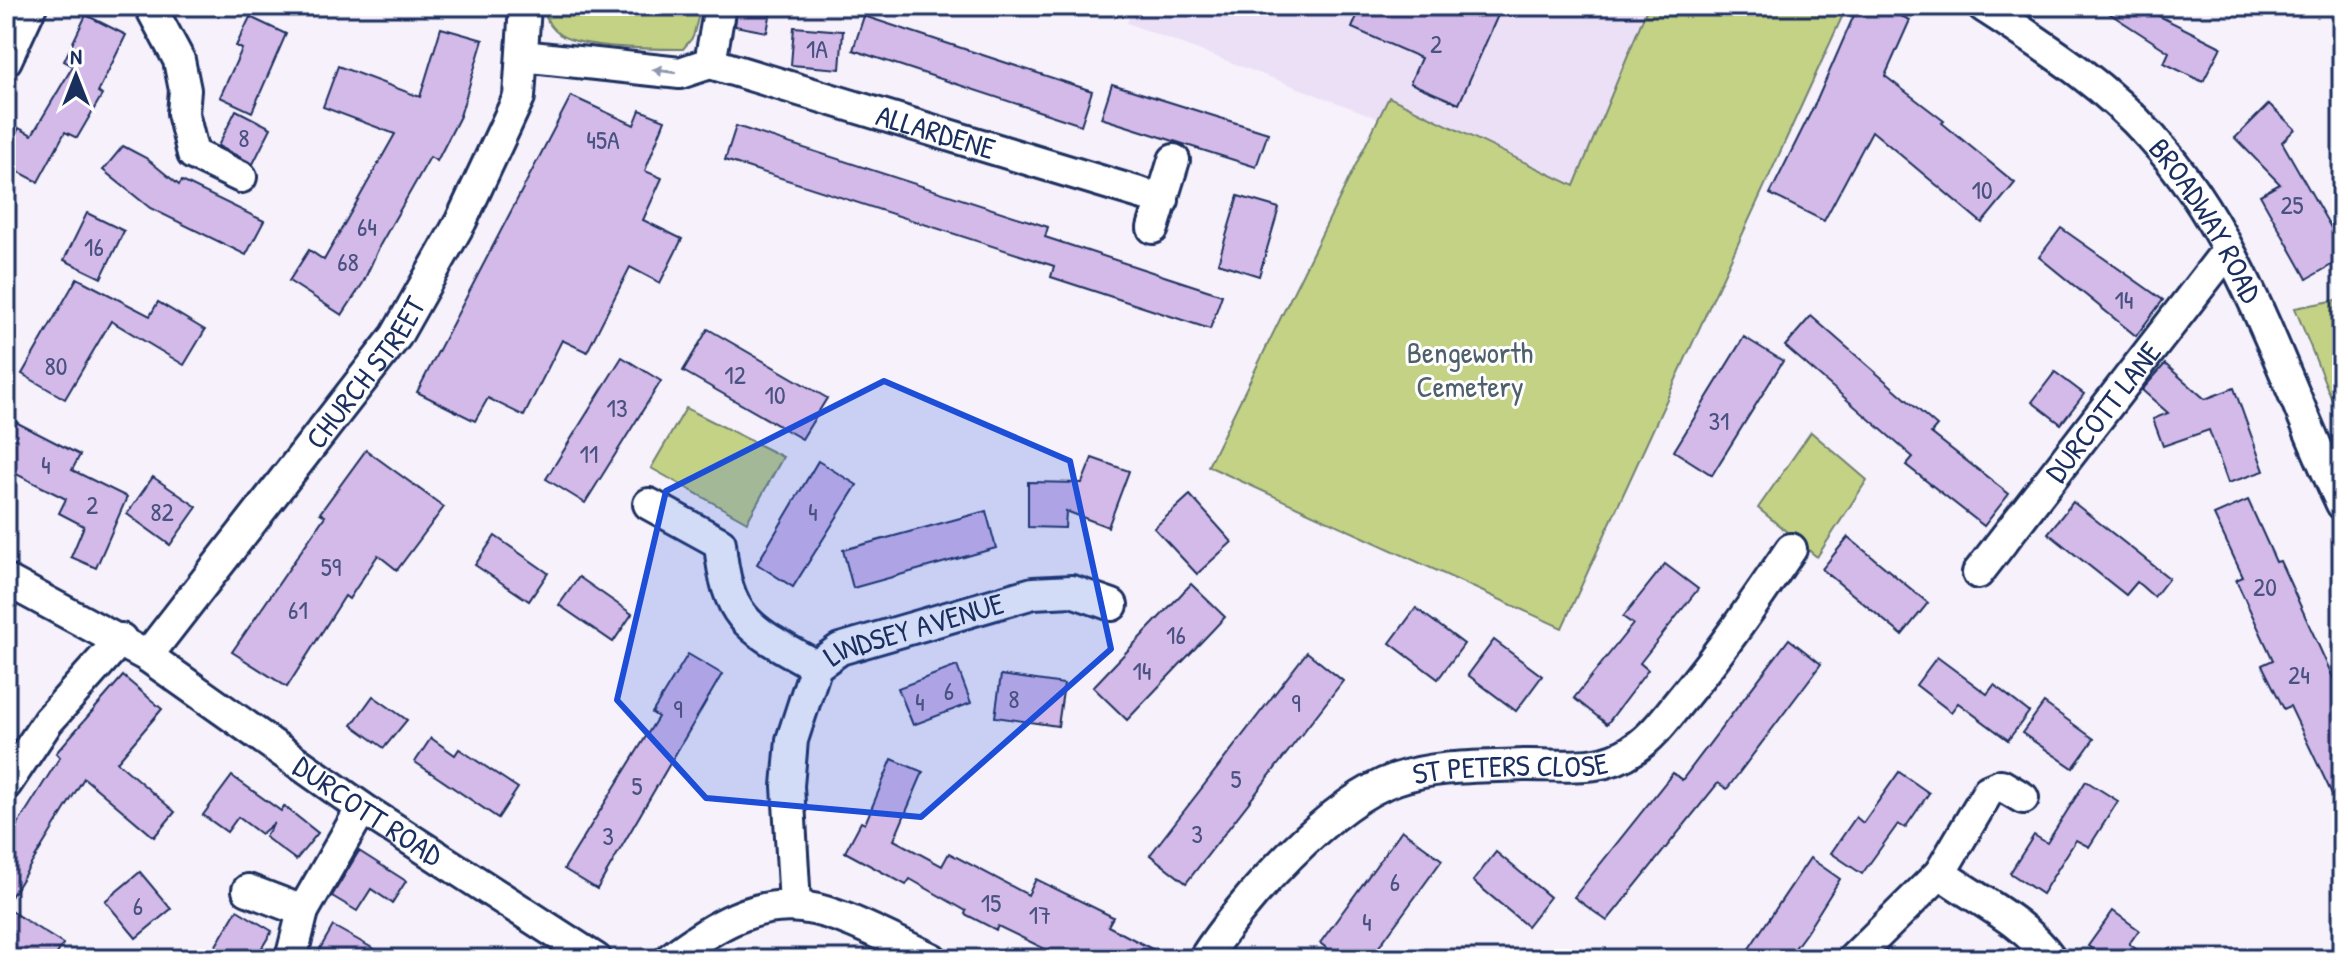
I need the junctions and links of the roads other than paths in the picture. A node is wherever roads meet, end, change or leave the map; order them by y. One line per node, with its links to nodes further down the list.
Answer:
1 (31, 6): 7 (street)
2 (150, 6): 10 (street)
3 (525, 6): 6 (street, CHURCH STREET)
4 (720, 6): 8 (street)
5 (1983, 6): 11 (street, BROADWAY ROAD)
6 (522, 56): 8 (street, one-way to 6); 19 (street, CHURCH STREET)
7 (6, 60)
8 (710, 63): 9 (street, ALLARDENE)
9 (1174, 160)
10 (241, 177)
11 (2227, 251): 12 (street, BROADWAY ROAD); 15 (street, DURCOTT LANE)
12 (2340, 497)
13 (649, 504): 20 (street)
14 (1791, 549): 32 (street, ST PETERS CLOSE)
15 (1978, 573)
16 (6, 580): 18 (street, DURCOTT ROAD)
17 (1112, 605): 20 (street, LINDSEY AVENUE)
18 (121, 639): 19 (street, DURCOTT ROAD); 21 (street)
19 (147, 656): 23 (street, DURCOTT ROAD)
20 (816, 666): 26 (street, LINDSEY AVENUE)
21 (6, 784)
22 (2023, 798): 24 (street)
23 (362, 808): 27 (street); 29 (street, DURCOTT ROAD)
24 (1940, 873): 33 (street); 34 (street)
25 (248, 890): 27 (street)
26 (795, 904): 30 (street); 31 (street)
27 (303, 911): 28 (street)
28 (291, 959)
29 (596, 959)
30 (670, 959)
31 (932, 959)
32 (1204, 959)
33 (1853, 959)
34 (2051, 959)

